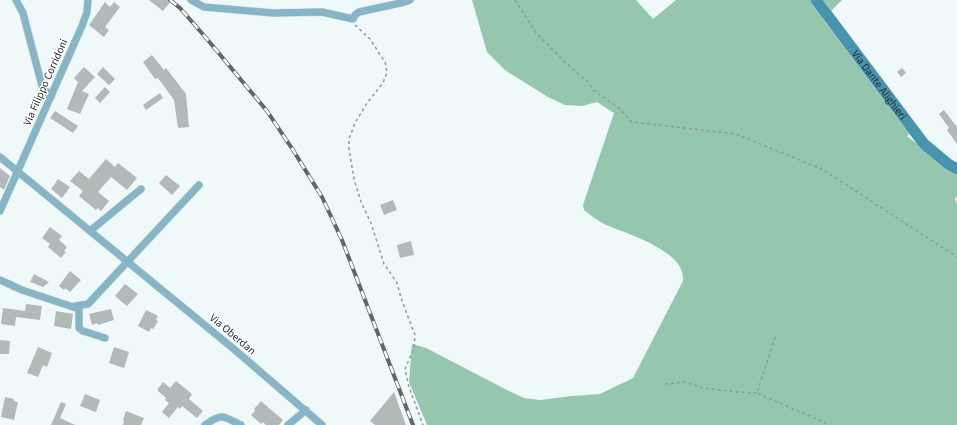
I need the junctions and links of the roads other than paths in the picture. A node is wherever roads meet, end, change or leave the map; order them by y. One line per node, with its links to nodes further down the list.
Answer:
1 (16, 0): 6 (street)
2 (88, 0): 6 (street, Via Filippo Corridoni)
3 (191, 0): 4 (street)
4 (410, 0)
5 (816, 0): 8 (street, Via Dante Alighieri)
6 (51, 97): 9 (street, Via Filippo Corridoni)
7 (0, 157): 9 (street, Via Oberdan)
8 (953, 166)
9 (18, 171): 12 (street, Via Filippo Corridoni); 13 (street, Via Oberdan)
10 (200, 185): 14 (street)
11 (141, 189): 13 (street)
12 (0, 211)
13 (90, 231): 14 (street, Via Oberdan)
14 (128, 262): 16 (street); 18 (street, Via Oberdan)
15 (0, 280): 16 (street)
16 (75, 306): 17 (street)
17 (105, 338)
18 (306, 410): 21 (street); 22 (street, Via Oberdan)
19 (205, 425): 20 (street)
20 (241, 425)
21 (288, 425)
22 (322, 425)

